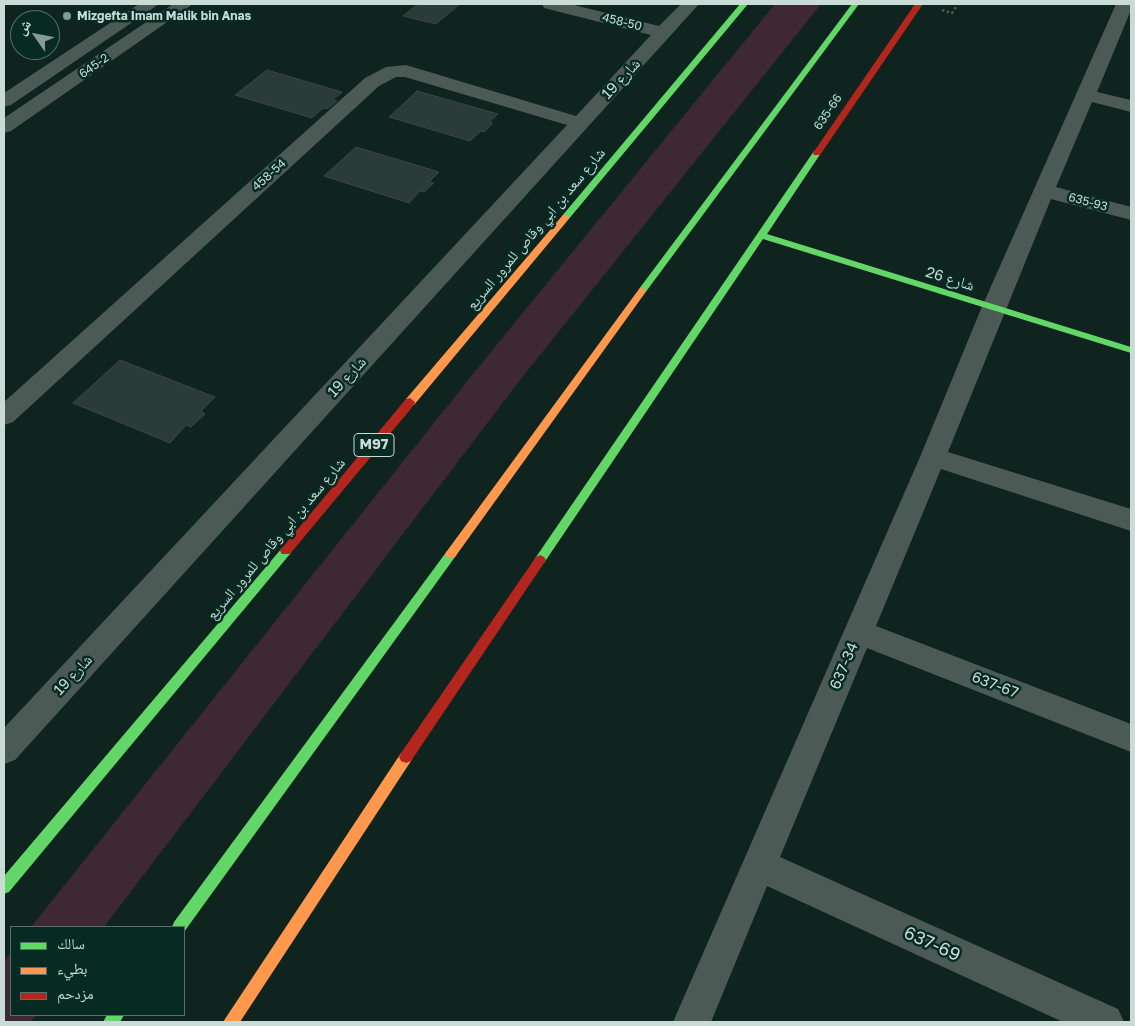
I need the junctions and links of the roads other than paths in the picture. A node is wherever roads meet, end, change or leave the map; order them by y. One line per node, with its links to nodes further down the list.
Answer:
1 (150, 4): 11 (street, 645-2)
2 (184, 4): 14 (street, 645-2)
3 (550, 4): 9 (street, 458-50)
4 (690, 4): 9 (street, شارع 19)
5 (744, 4): 27 (main road, شارع سعد بن ابي وقاص للمرور السريع / M97)
6 (855, 4): 28 (main road)
7 (919, 4): 17 (main road, 635-66)
8 (1126, 13): 10 (street, 637-34)
9 (664, 32): 13 (street, شارع 19)
10 (1086, 95): 12 (street); 15 (street, 637-34)
11 (7, 96)
12 (1131, 106)
13 (580, 123): 20 (street, 458-54); 25 (street, شارع 19)
14 (4, 127)
15 (1046, 191): 16 (street, 635-93); 18 (street, 637-34)
16 (1131, 214)
17 (760, 235): 18 (main road, شارع 26); 29 (main road, 635-66)
18 (993, 308): 19 (main road, شارع 26); 21 (street, 637-34)
19 (1131, 350)
20 (4, 416)
21 (933, 457): 22 (street); 23 (street, 637-34)
22 (1131, 520)
23 (858, 632): 24 (street, 637-67); 26 (street, 637-34)
24 (1131, 738)
25 (4, 750)
26 (759, 865): 30 (street, 637-34); 31 (street, 637-69)
27 (4, 886)
28 (180, 926)
29 (231, 1022)
30 (692, 1022)
31 (1105, 1022)

